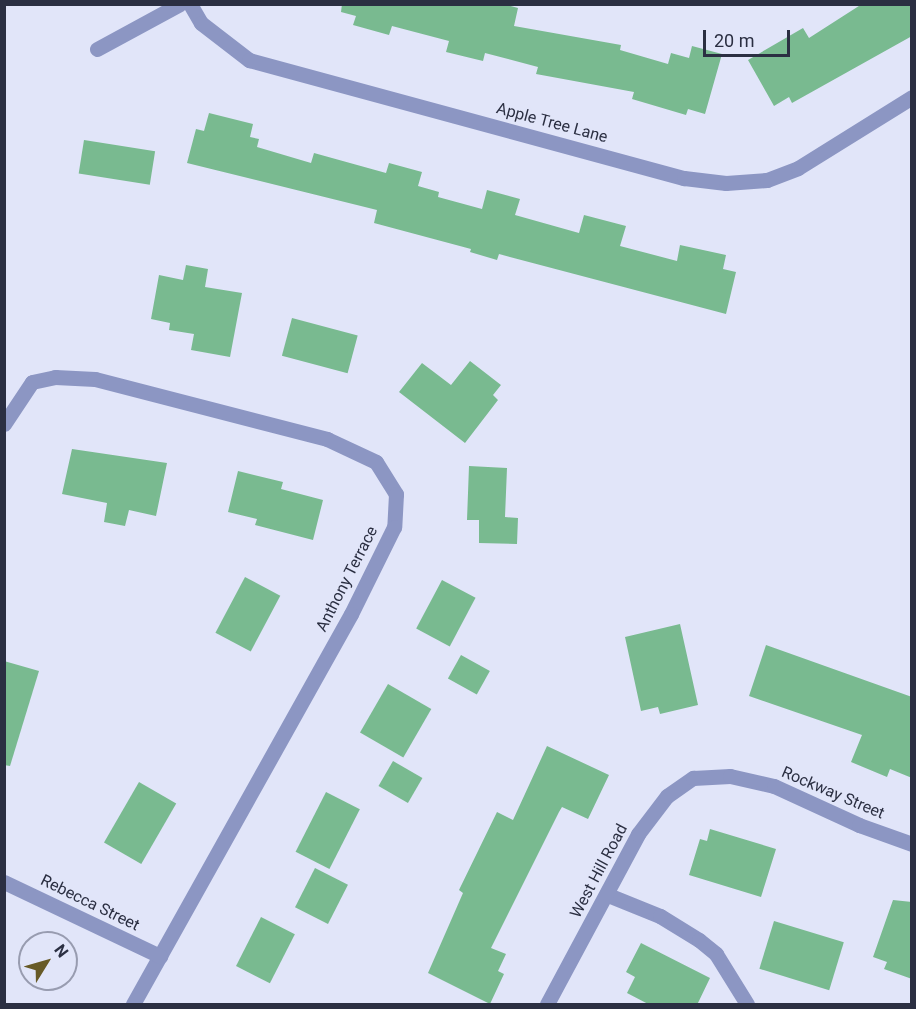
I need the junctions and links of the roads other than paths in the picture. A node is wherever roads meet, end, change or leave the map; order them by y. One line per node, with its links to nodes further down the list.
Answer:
1 (180, 4): 3 (street)
2 (190, 4): 4 (street, Apple Tree Lane)
3 (97, 50)
4 (912, 97)
5 (4, 424): 10 (street, Anthony Terrace)
6 (704, 776): 7 (street, Rockway Street); 9 (street, West Hill Road)
7 (912, 844)
8 (4, 882): 10 (street, Rebecca Street)
9 (608, 895): 12 (street, West Hill Road); 13 (street)
10 (160, 956): 11 (street, Anthony Terrace)
11 (133, 1005)
12 (546, 1005)
13 (747, 1005)

